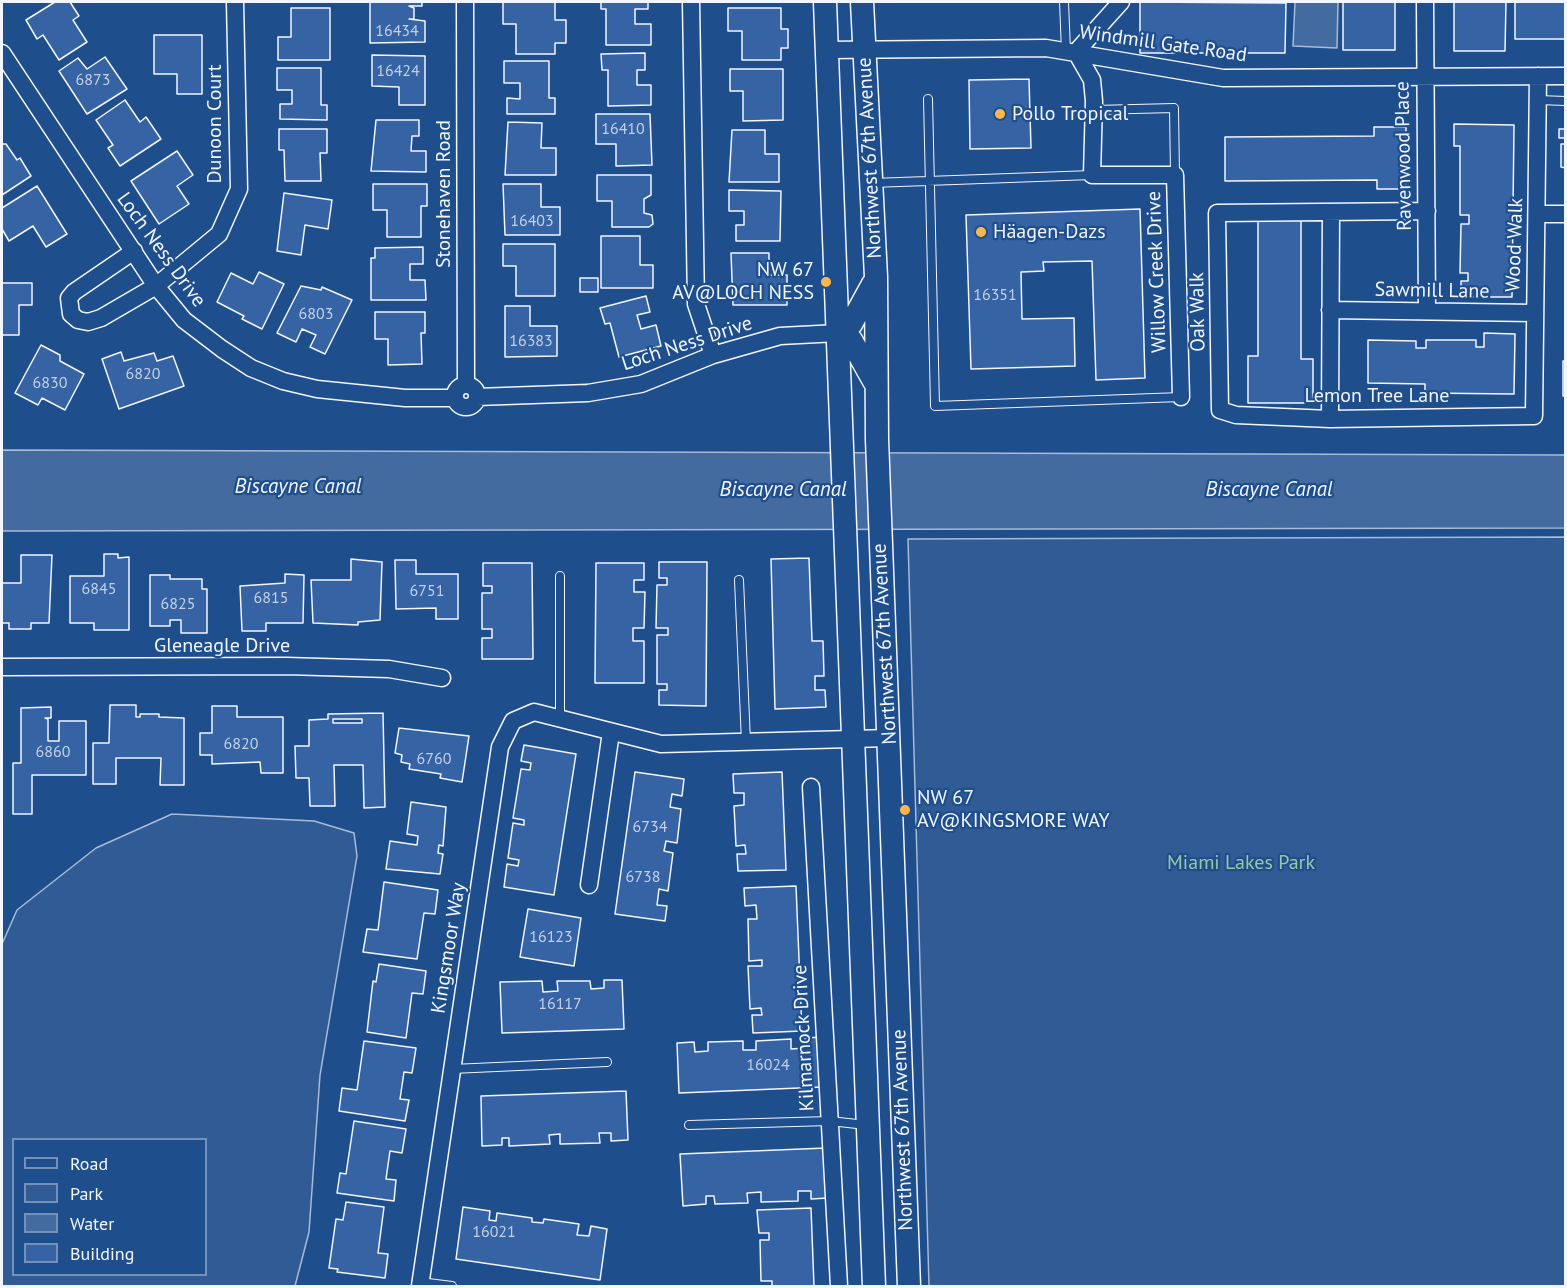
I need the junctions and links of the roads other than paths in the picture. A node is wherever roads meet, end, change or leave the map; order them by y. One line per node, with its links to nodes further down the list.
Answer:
1 (235, 2): 30 (street, Dunoon Court)
2 (465, 2): 37 (street, Stonehaven Road)
3 (691, 2): 35 (street)
4 (825, 2): 9 (main road, Northwest 67th Avenue)
5 (862, 2): 10 (main road, Northwest 67th Avenue)
6 (1064, 2): 11 (lane)
7 (1121, 2): 11 (street)
8 (1425, 2): 15 (street, Ravenwood Place)
9 (826, 50): 10 (street, Windmill Gate Road); 34 (main road, Northwest 67th Avenue)
10 (866, 50): 11 (street, Windmill Gate Road); 23 (main road, Northwest 67th Avenue)
11 (1071, 52): 15 (street, Windmill Gate Road); 19 (street)
12 (2, 53): 28 (street, Loch Ness Drive)
13 (1538, 76): 14 (street, Windmill Gate Road); 15 (street, Windmill Gate Road); 17 (street, Wood Walk)
14 (1566, 76)
15 (1424, 78): 24 (street, Ravenwood Place)
16 (928, 99): 22 (lane)
17 (1538, 100): 18 (lane); 26 (street, Wood Walk)
18 (1566, 101)
19 (1094, 110): 20 (street); 21 (lane)
20 (1092, 175): 21 (street, Willow Creek Drive); 22 (lane)
21 (1175, 175): 38 (street, Willow Creek Drive)
22 (930, 181): 23 (lane); 38 (lane)
23 (872, 183): 29 (main road, Northwest 67th Avenue)
24 (1427, 211): 25 (street); 32 (street, Ravenwood Place)
25 (1331, 212): 31 (street); 39 (street, Oak Walk)
26 (1538, 214): 27 (street); 33 (street, Wood Walk)
27 (1566, 214)
28 (134, 251): 30 (street, Loch Ness Drive); 30 (street, Dunoon Court)
29 (876, 277): 34 (main road); 36 (main road, Northwest 67th Avenue)
30 (156, 286): 37 (street, Loch Ness Drive)
31 (1330, 310): 32 (street, Sawmill Lane); 41 (street)
32 (1427, 311): 33 (street, Sawmill Lane)
33 (1534, 314): 40 (street, Wood Walk)
34 (838, 333): 35 (street, Loch Ness Drive); 36 (main road); 49 (main road, Northwest 67th Avenue)
35 (713, 355): 37 (street, Loch Ness Drive)
36 (877, 387): 48 (main road, Northwest 67th Avenue)
37 (466, 394)
38 (1182, 397)
39 (1220, 410): 41 (street, Lemon Tree Lane)
40 (1534, 416): 41 (street, Lemon Tree Lane)
41 (1330, 419)
42 (560, 576): 46 (lane)
43 (739, 580): 50 (lane)
44 (2, 667): 45 (street, Gleneagle Drive)
45 (442, 678)
46 (560, 719): 47 (street, Kingsmoor Way); 54 (street, Kingsmoor Way)
47 (611, 732): 50 (street, Kingsmoor Way); 52 (street)
48 (890, 738): 49 (street, Kingsmoor Way); 56 (main road, Northwest 67th Avenue)
49 (853, 739): 50 (street, Kingsmoor Way); 58 (main road, Northwest 67th Avenue)
50 (746, 742)
51 (811, 787): 55 (street, Kilmarnock Drive)
52 (590, 885)
53 (607, 1062): 54 (lane)
54 (452, 1069): 59 (street, Kingsmoor Way)
55 (830, 1121): 57 (lane); 58 (lane); 61 (street, Kilmarnock Drive)
56 (902, 1123): 58 (main road); 63 (main road, Northwest 67th Avenue)
57 (689, 1125)
58 (867, 1125): 62 (main road, Northwest 67th Avenue)
59 (420, 1284): 60 (lane)
60 (452, 1287)
61 (839, 1287)
62 (874, 1287)
63 (909, 1287)

